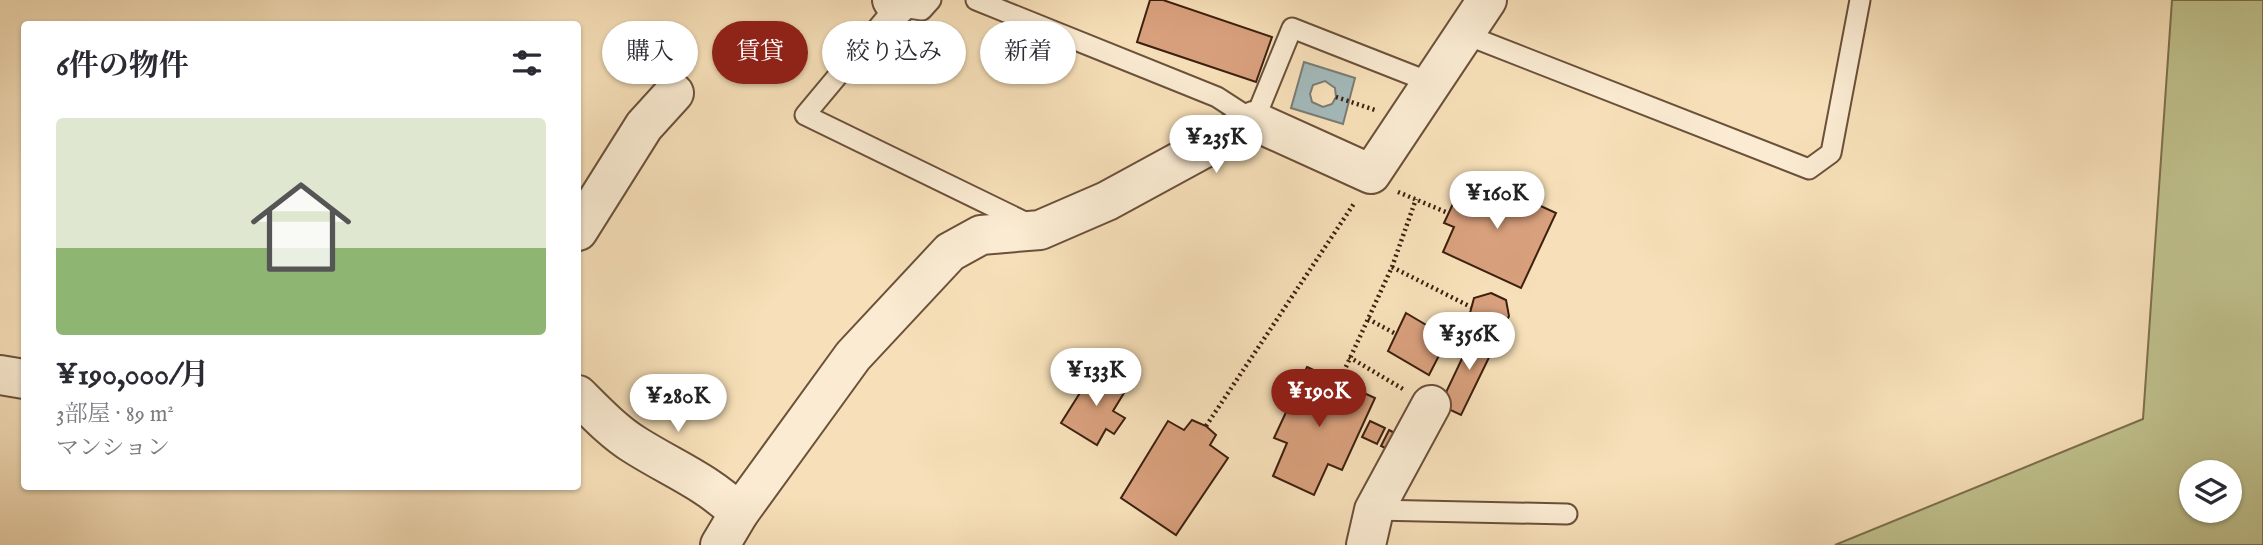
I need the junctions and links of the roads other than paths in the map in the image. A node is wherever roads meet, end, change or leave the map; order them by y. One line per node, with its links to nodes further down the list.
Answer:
1 (976, 0): 8 (lane)
2 (1487, 0): 5 (street)
3 (1860, 0): 5 (lane)
4 (906, 2): 10 (lane)
5 (1464, 34): 6 (street)
6 (1432, 83): 8 (street); 8 (lane)
7 (674, 93): 9 (street)
8 (1254, 121): 10 (street)
9 (581, 226)
10 (1040, 230): 17 (street)
11 (0, 375): 12 (street)
12 (21, 378)
13 (581, 398): 17 (street)
14 (1432, 405): 16 (street)
15 (1567, 514): 16 (lane)
16 (1370, 527)
17 (730, 529)

